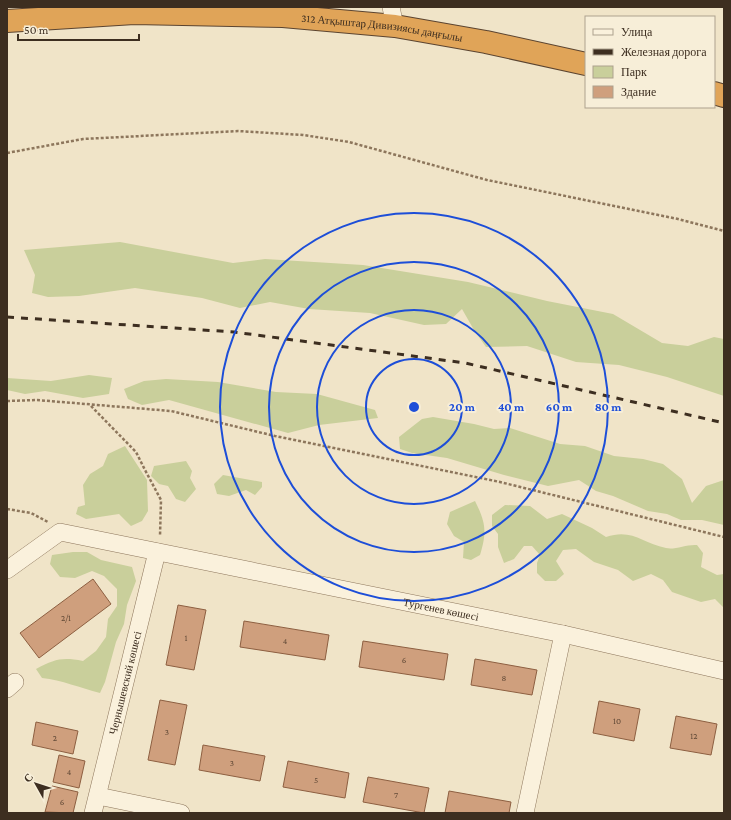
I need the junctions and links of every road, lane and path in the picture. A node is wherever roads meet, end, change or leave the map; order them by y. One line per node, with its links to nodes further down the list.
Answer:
1 (393, 16): 2 (highway, 312 Атқыштар Дивизиясы даңғылы); 3 (highway, 312 Атқыштар Дивизиясы даңғылы)
2 (7, 21)
3 (585, 64)
4 (7, 153): 5 (path)
5 (724, 231)
6 (7, 401): 7 (path)
7 (91, 406): 10 (path); 11 (path)
8 (7, 509): 9 (path)
9 (60, 532): 11 (street, Тургенев көшесі); 12 (street)
10 (724, 537)
11 (157, 552): 13 (street, Тургенев көшесі); 15 (street, Чернышевский көшесі)
12 (7, 570)
13 (562, 634): 14 (street, Тургенев көшесі); 18 (street)
14 (724, 671)
15 (98, 796): 16 (street, Чернышевский көшесі); 17 (street)
16 (93, 813)
17 (181, 813)
18 (525, 813)

